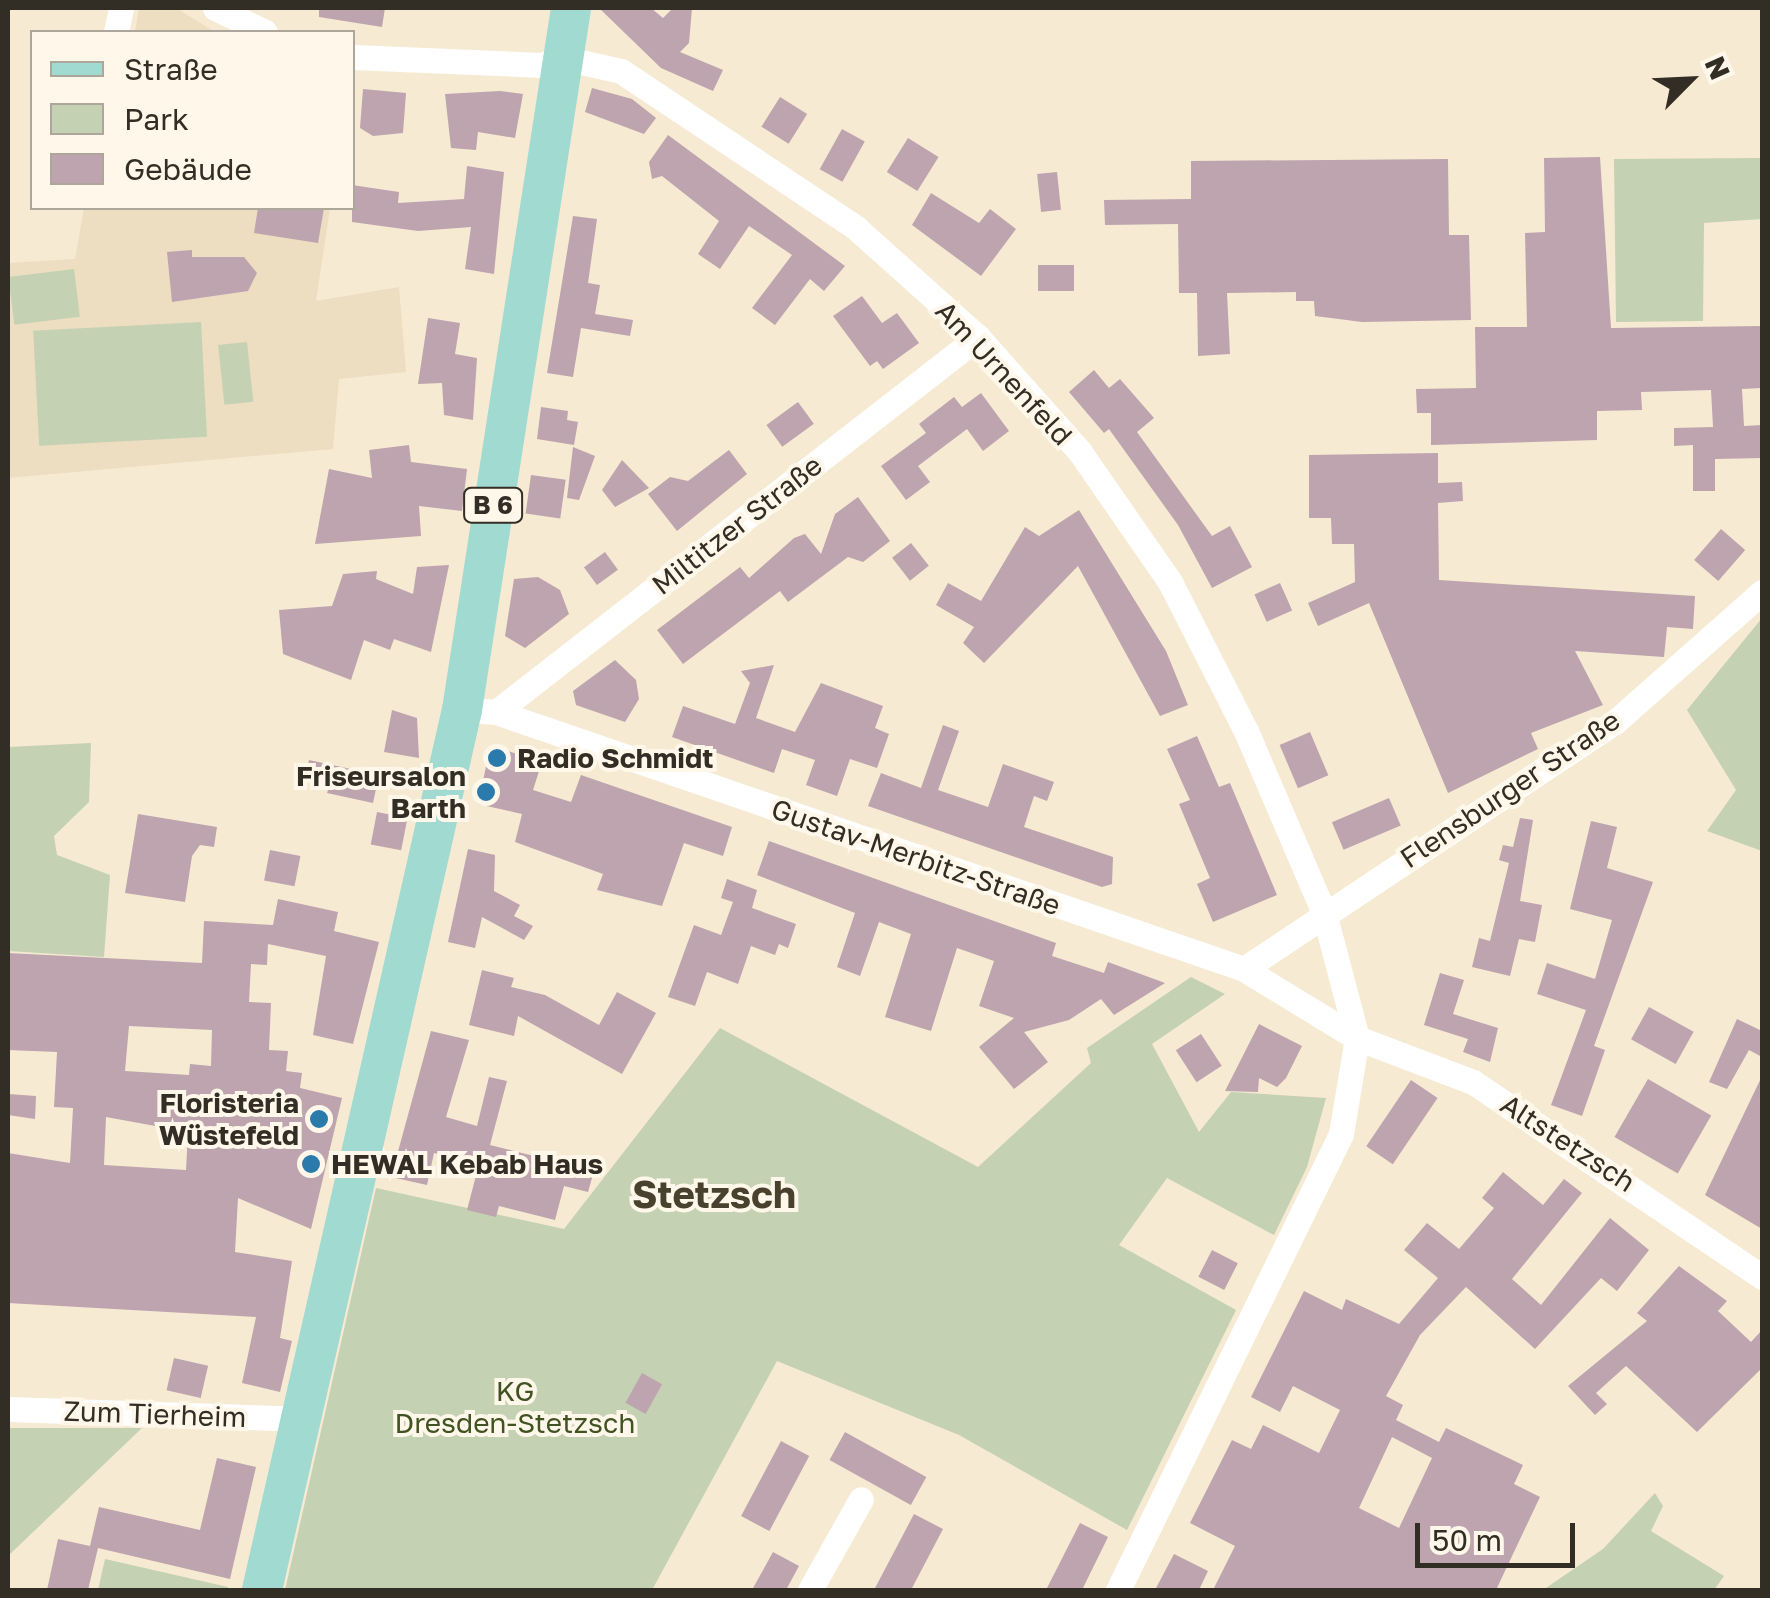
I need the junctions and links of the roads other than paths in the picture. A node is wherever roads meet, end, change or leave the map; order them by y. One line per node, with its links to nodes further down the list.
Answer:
1 (215, 8): 3 (street)
2 (572, 8): 5 (main road, B 6)
3 (260, 30)
4 (355, 56): 5 (street, Am Urnenfeld)
5 (564, 58): 6 (street, Am Urnenfeld); 8 (main road, B 6)
6 (978, 337): 8 (street, Miltitzer Straße); 9 (street, Am Urnenfeld)
7 (1762, 592): 9 (street, Flensburger Straße)
8 (479, 711): 10 (street, Gustav-Merbitz-Straße); 14 (main road, B 6)
9 (1324, 912): 10 (street, Flensburger Straße); 11 (street, Am Urnenfeld)
10 (1244, 969): 11 (street, Gustav-Merbitz-Straße)
11 (1357, 1038): 12 (street, Altstetzsch); 18 (street)
12 (1762, 1277)
13 (8, 1410): 14 (street, Zum Tierheim)
14 (302, 1418): 16 (main road, B 6)
15 (861, 1499): 17 (street)
16 (262, 1590)
17 (810, 1590)
18 (1118, 1590)

